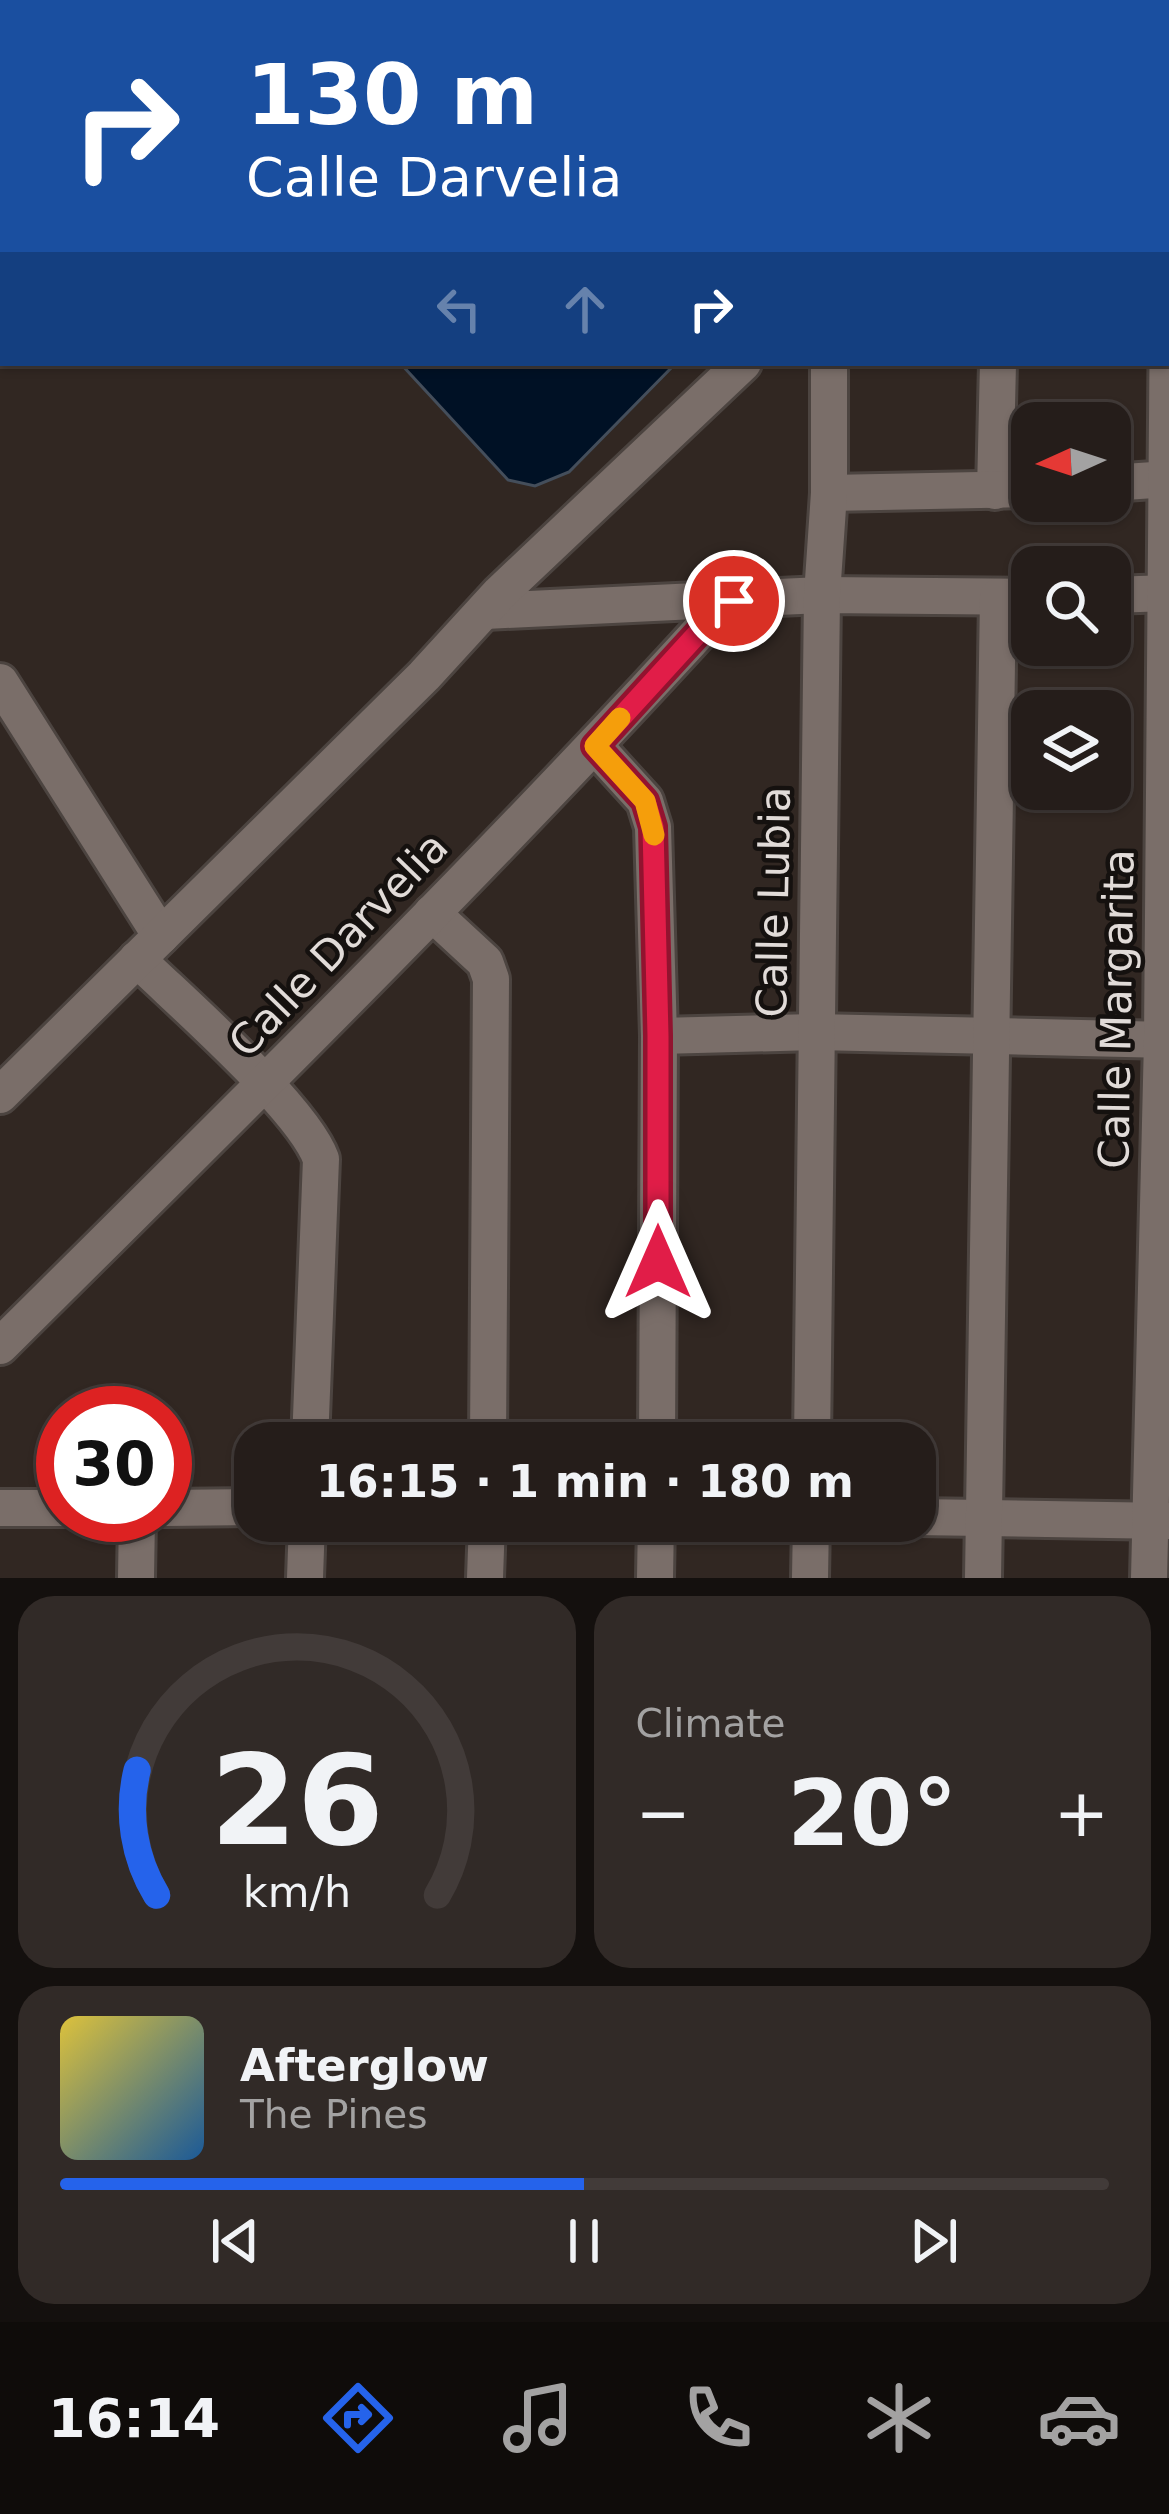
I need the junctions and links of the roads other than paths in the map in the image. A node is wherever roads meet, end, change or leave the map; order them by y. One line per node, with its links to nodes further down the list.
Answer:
1 (740, 366): 15 (street)
2 (830, 366): 9 (street, Calle Lubia)
3 (998, 366): 8 (street)
4 (1168, 366): 5 (street, Calle Margarita)
5 (1168, 479): 6 (street); 10 (street, Calle Margarita)
6 (1131, 482)
7 (1011, 490): 8 (street)
8 (995, 491): 9 (street)
9 (829, 493): 12 (street, Calle Lubia)
10 (1168, 593): 11 (street); 24 (street, Calle Margarita)
11 (1131, 594)
12 (822, 595): 13 (street); 14 (street); 21 (street, Calle Lubia)
13 (1011, 597)
14 (734, 601): 15 (street); 18 (street, Calle Darvelia)
15 (485, 611): 20 (street)
16 (1011, 666): 23 (street)
17 (0, 682): 20 (street)
18 (595, 746): 19 (street, Calle Darvelia); 22 (street)
19 (432, 913): 25 (street, Calle Darvelia); 29 (street)
20 (149, 947): 25 (street); 26 (street)
21 (815, 1032): 22 (street); 23 (street); 31 (street, Calle Lubia)
22 (658, 1036): 30 (street)
23 (991, 1039): 24 (street); 37 (street)
24 (1166, 1040): 38 (street, Calle Margarita)
25 (264, 1084): 27 (street, Calle Darvelia); 28 (street)
26 (0, 1095)
27 (0, 1346)
28 (311, 1422)
29 (488, 1422)
30 (657, 1422)
31 (812, 1422)
32 (234, 1507): 35 (street)
33 (0, 1508): 34 (street)
34 (36, 1508)
35 (192, 1508)
36 (936, 1517): 37 (street)
37 (985, 1518): 38 (street); 49 (street)
38 (1160, 1521): 50 (street, Calle Margarita)
39 (137, 1542): 44 (street)
40 (306, 1542): 45 (street)
41 (486, 1542): 46 (street)
42 (656, 1542): 47 (street)
43 (811, 1542): 48 (street)
44 (136, 1578)
45 (305, 1578)
46 (485, 1578)
47 (655, 1578)
48 (810, 1578)
49 (982, 1578)
50 (1149, 1578)

